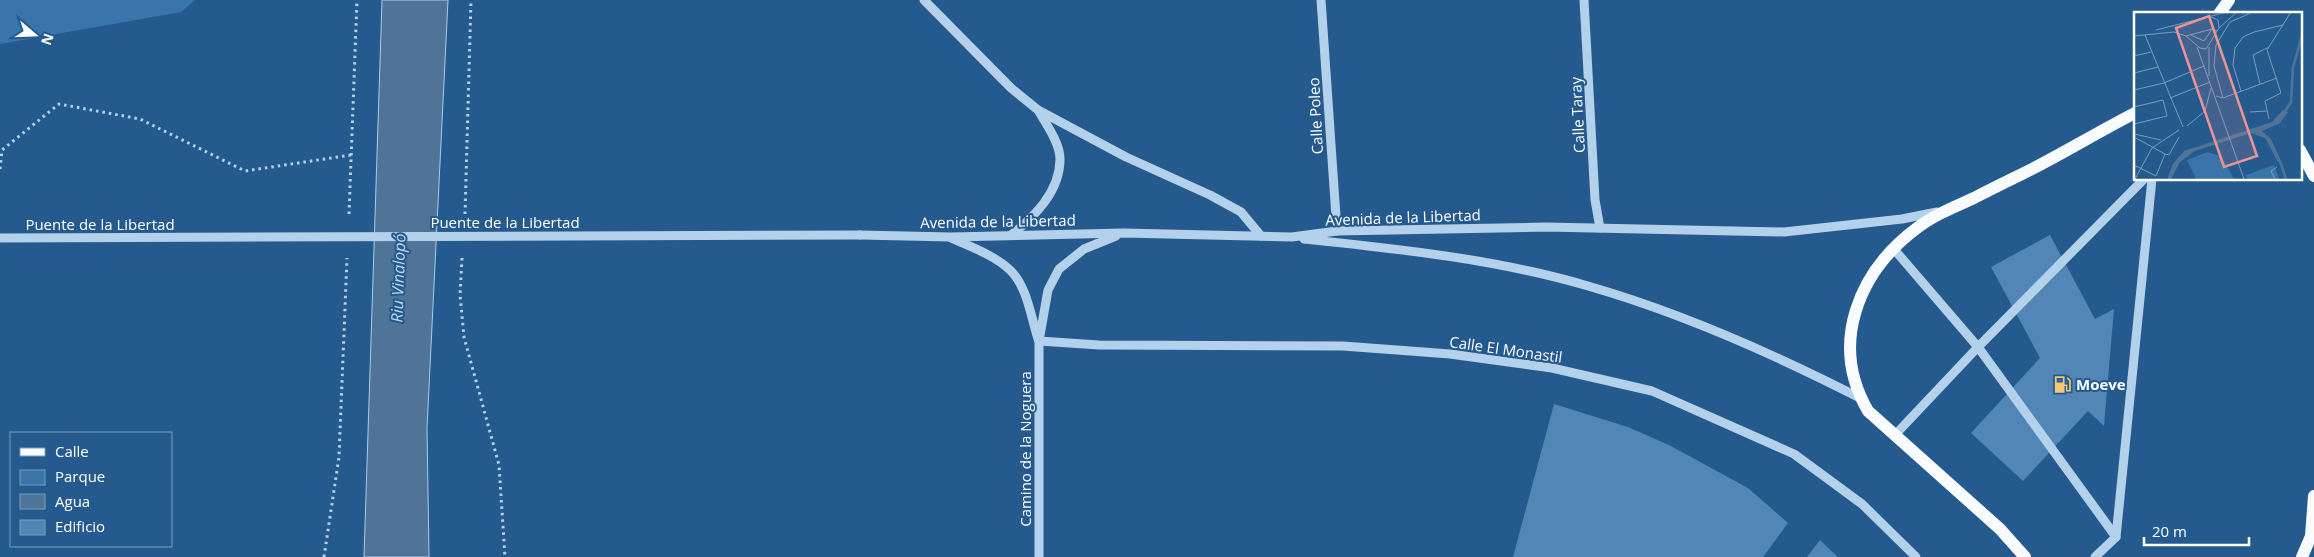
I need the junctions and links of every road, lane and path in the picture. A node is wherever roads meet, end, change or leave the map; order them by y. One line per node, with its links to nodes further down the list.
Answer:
1 (357, 0): 11 (path)
2 (471, 0): 17 (path)
3 (924, 0): 8 (street)
4 (1322, 0): 20 (street, Calle Poleo)
5 (1584, 0): 19 (street, Calle Taray)
6 (2229, 0): 7 (main road)
7 (2221, 12)
8 (1038, 110): 23 (street); 24 (street)
9 (2134, 114): 16 (main road)
10 (2302, 154): 13 (main road)
11 (351, 155): 12 (path); 18 (path)
12 (0, 169)
13 (2314, 176)
14 (2143, 180): 32 (street)
15 (2152, 180): 37 (street)
16 (1945, 211): 19 (street, Avenida de la Libertad); 28 (main road)
17 (465, 218)
18 (348, 221)
19 (1600, 228): 20 (street, Avenida de la Libertad)
20 (1337, 231): 26 (street, Avenida de la Libertad)
21 (1124, 233): 23 (street, Avenida de la Libertad); 24 (street, Avenida de la Libertad); 31 (street)
22 (860, 235): 25 (street, Avenida de la Libertad); 27 (street, Puente de la Libertad, bridge)
23 (1011, 235): 25 (street, Avenida de la Libertad)
24 (1261, 236): 26 (street, Avenida de la Libertad)
25 (951, 237): 31 (street)
26 (1292, 237): 33 (street)
27 (0, 238)
28 (1893, 248): 32 (street); 33 (main road)
29 (348, 250): 38 (path)
30 (462, 257): 39 (path)
31 (1039, 341): 40 (street, Camino de la Noguera); 41 (street, Calle El Monastil)
32 (1978, 347): 34 (street); 37 (street)
33 (1860, 398): 34 (main road)
34 (1894, 436): 42 (main road)
35 (2314, 496): 36 (main road)
36 (2311, 536): 44 (main road); 45 (main road)
37 (2116, 537): 43 (street)
38 (324, 557)
39 (505, 557)
40 (1039, 557)
41 (1916, 557)
42 (2025, 557)
43 (2095, 557)
44 (2302, 557)
45 (2309, 557)

